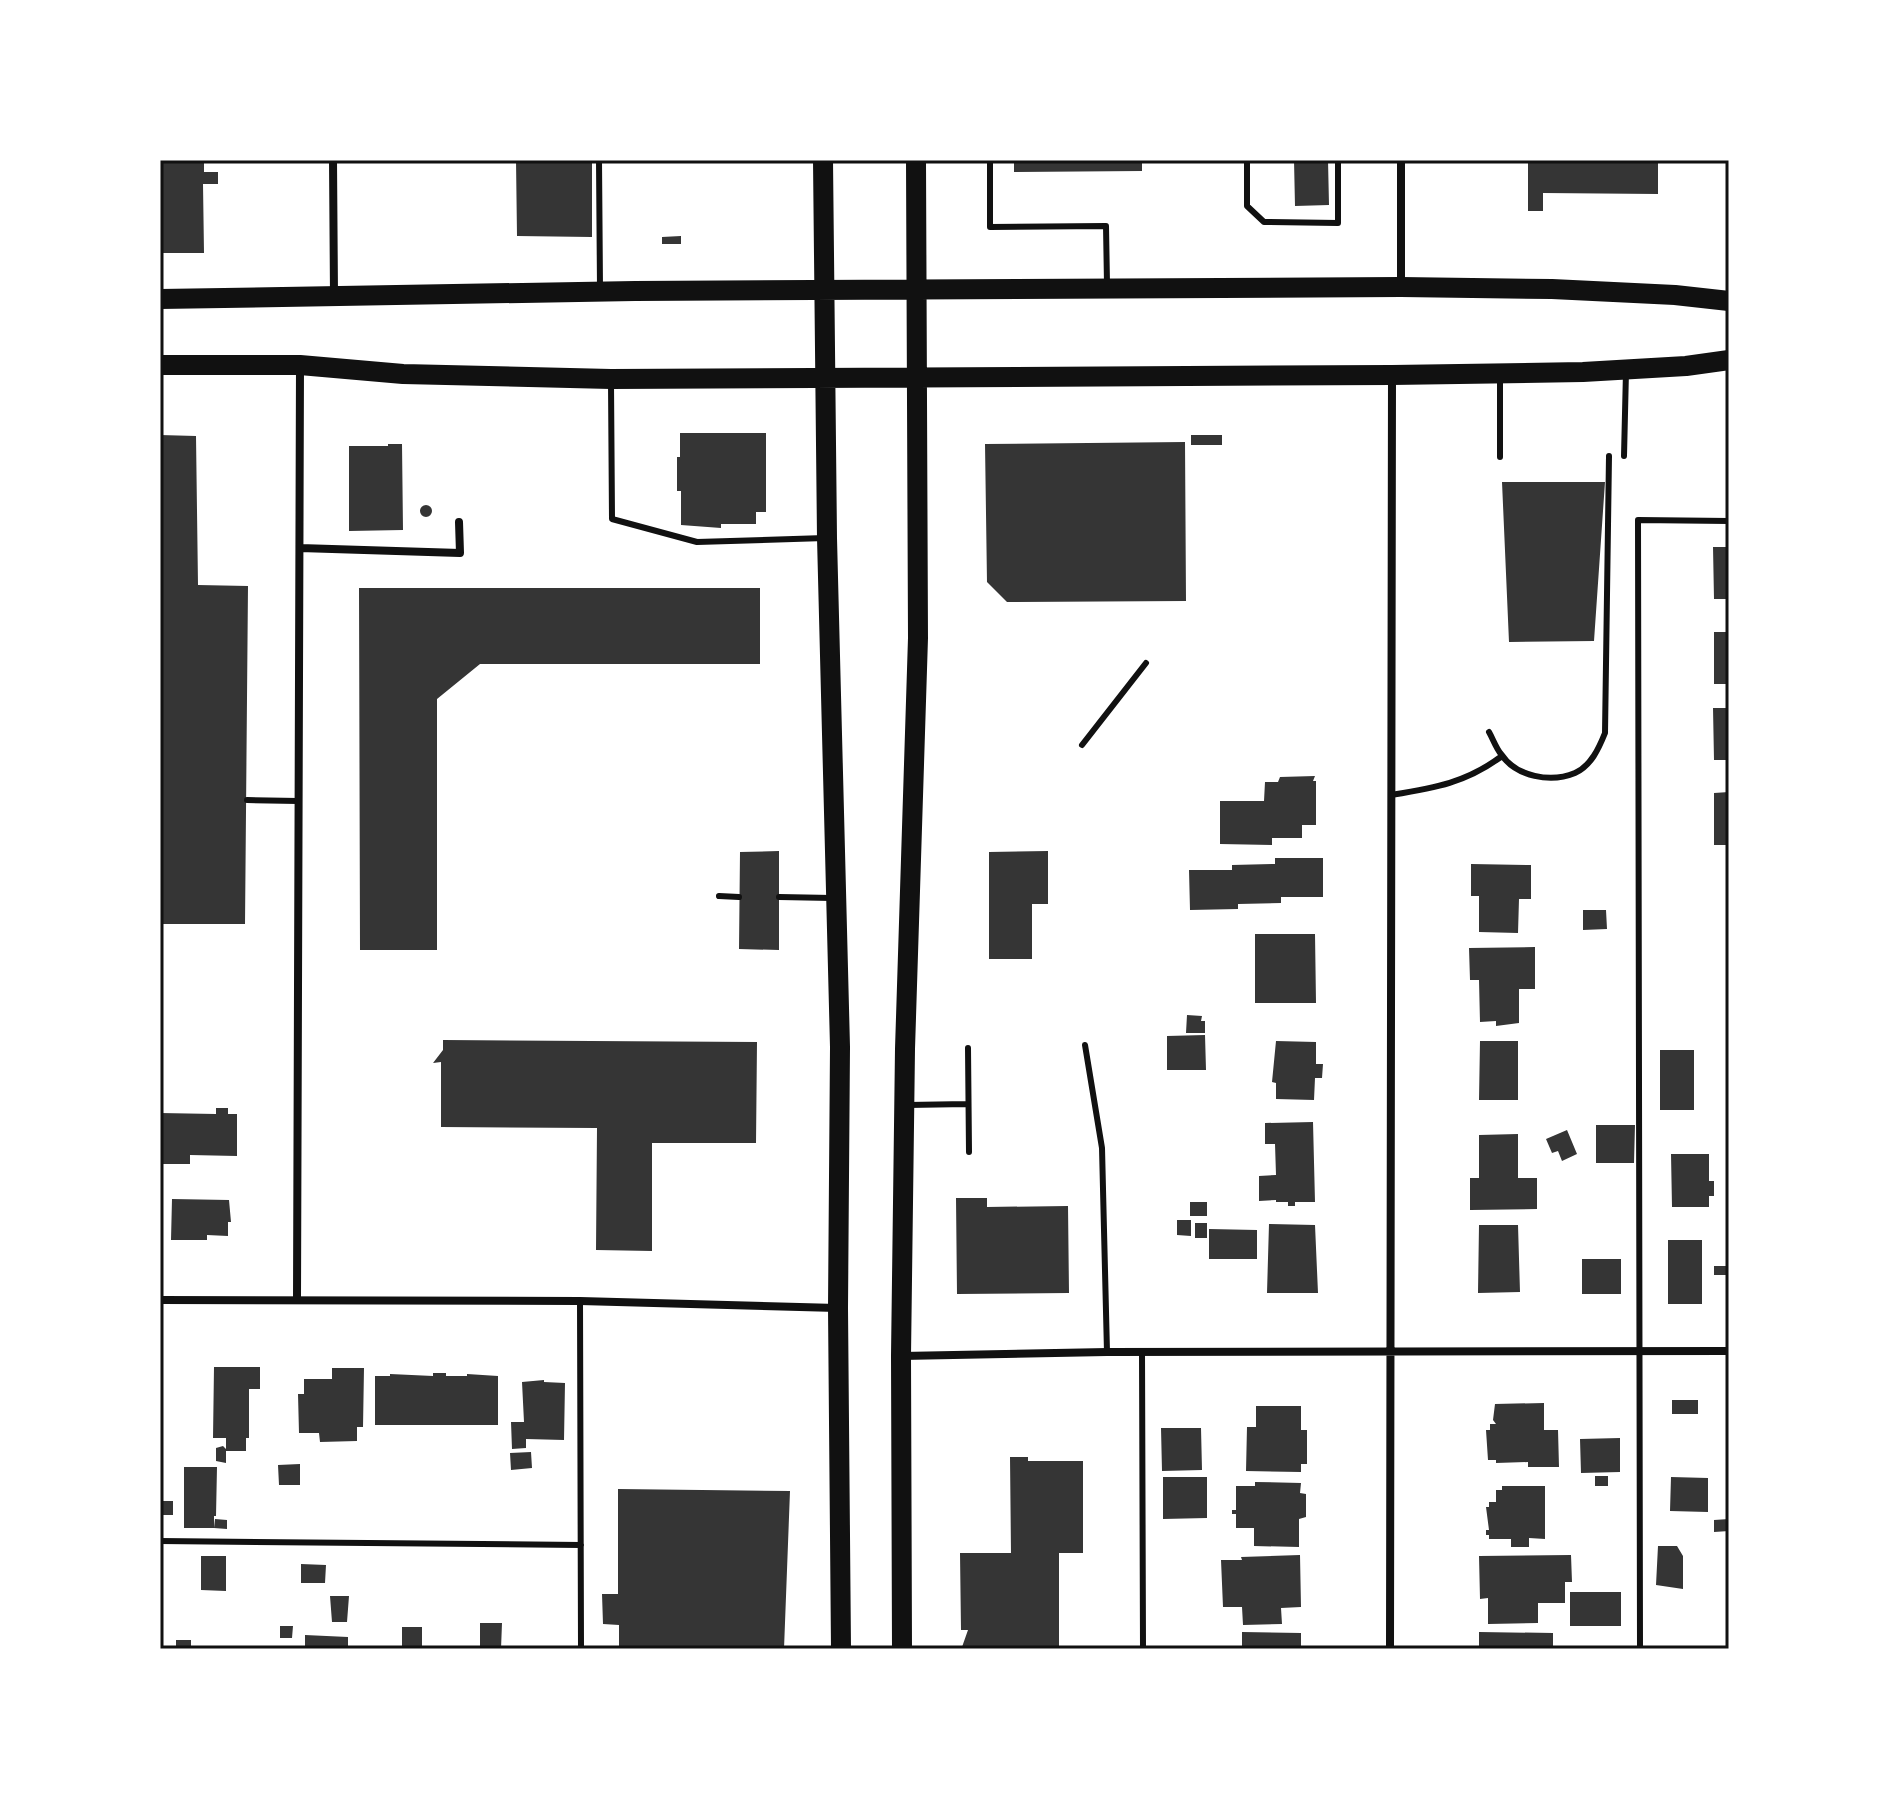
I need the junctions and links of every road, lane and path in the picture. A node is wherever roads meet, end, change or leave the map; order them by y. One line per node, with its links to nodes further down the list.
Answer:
1 (333, 160): 14 (street)
2 (599, 160): 13 (lane)
3 (823, 160): 11 (main road)
4 (916, 160): 12 (main road)
5 (990, 160): 10 (lane)
6 (1247, 160): 7 (lane)
7 (1338, 160)
8 (1401, 160): 9 (street)
9 (1401, 287): 10 (main road); 16 (main road)
10 (1107, 289): 12 (main road)
11 (824, 290): 12 (main road); 13 (main road); 24 (main road)
12 (918, 290): 23 (main road)
13 (600, 292): 14 (main road)
14 (334, 297): 15 (main road)
15 (160, 299)
16 (1729, 301)
17 (1729, 360): 20 (main road)
18 (160, 365): 19 (main road)
19 (300, 365): 25 (main road); 32 (street)
20 (1626, 370): 21 (main road); 27 (lane)
21 (1500, 373): 22 (main road); 28 (lane)
22 (1392, 375): 23 (main road); 37 (street)
23 (918, 377): 24 (main road); 47 (main road)
24 (825, 378): 25 (main road); 31 (main road)
25 (611, 379): 31 (lane)
26 (1609, 456): 36 (lane)
27 (1624, 456)
28 (1500, 457)
29 (1729, 521): 53 (lane)
30 (459, 522): 32 (street)
31 (827, 538): 43 (main road)
32 (300, 548): 39 (street)
33 (1146, 663): 35 (lane)
34 (1489, 732): 36 (lane)
35 (1082, 745)
36 (1502, 756): 37 (lane)
37 (1391, 795): 57 (street)
38 (247, 800): 39 (lane)
39 (298, 801): 50 (street)
40 (719, 896): 41 (lane)
41 (739, 897)
42 (779, 897): 43 (lane)
43 (838, 898): 52 (main road)
44 (1085, 1045): 55 (lane)
45 (968, 1048): 46 (lane)
46 (967, 1104): 47 (lane); 48 (lane)
47 (905, 1105): 58 (main road)
48 (969, 1152)
49 (160, 1300): 50 (street)
50 (297, 1300): 51 (street)
51 (580, 1301): 52 (street); 60 (lane)
52 (838, 1308): 62 (main road)
53 (1640, 1351): 54 (street); 57 (street); 66 (lane)
54 (1729, 1351)
55 (1107, 1352): 56 (street); 58 (street)
56 (1142, 1352): 57 (street); 64 (lane)
57 (1389, 1352): 65 (street)
58 (901, 1356): 63 (main road)
59 (160, 1541): 60 (lane)
60 (581, 1545): 61 (lane)
61 (581, 1649)
62 (841, 1649)
63 (902, 1649)
64 (1143, 1649)
65 (1390, 1649)
66 (1640, 1649)

